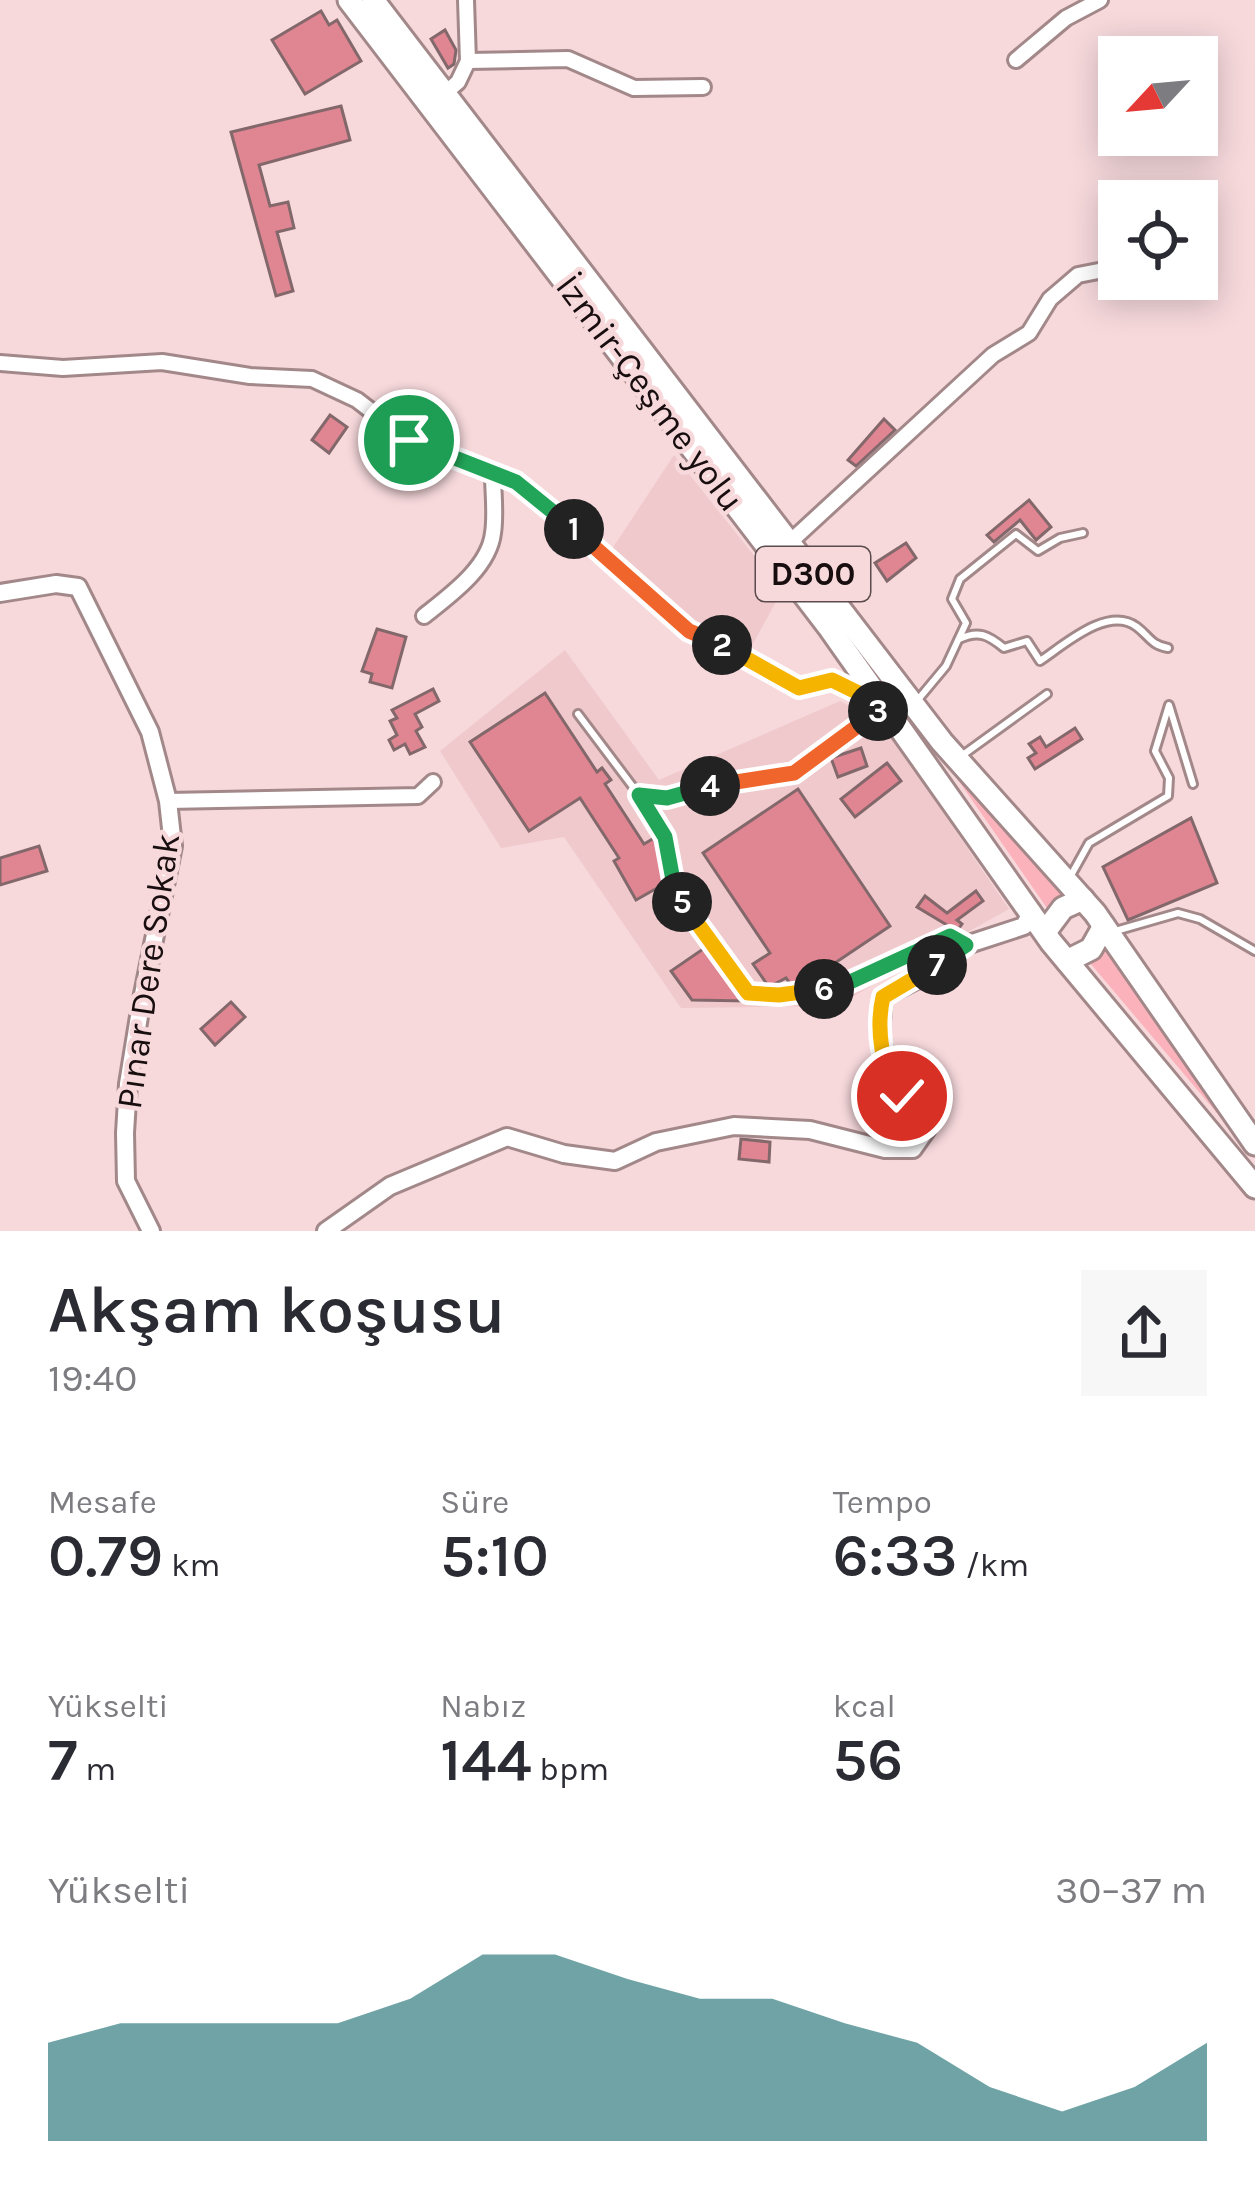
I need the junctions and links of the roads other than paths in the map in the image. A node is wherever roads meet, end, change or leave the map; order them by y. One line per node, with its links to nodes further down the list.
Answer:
1 (349, 0): 20 (highway, İzmir-Çeşme yolu / D300)
2 (373, 0): 8 (highway, İzmir-Çeşme yolu / D300)
3 (466, 0): 6 (street)
4 (1100, 0): 5 (street)
5 (1016, 60)
6 (468, 61): 7 (street); 8 (street)
7 (703, 87)
8 (445, 93): 13 (highway, İzmir-Çeşme yolu / D300)
9 (1098, 271): 13 (street)
10 (0, 363): 11 (street)
11 (493, 473): 15 (street); 20 (street)
12 (1083, 533): 16 (lane)
13 (789, 543): 19 (highway, İzmir-Çeşme yolu / D300)
14 (0, 593): 26 (street, Pınar Dere Sokak)
15 (424, 616)
16 (958, 639): 17 (lane); 19 (lane)
17 (1168, 647)
18 (1047, 694): 22 (lane)
19 (913, 705): 22 (highway, İzmir-Çeşme yolu / D300)
20 (885, 706): 25 (lane); 28 (highway, İzmir-Çeşme yolu / D300)
21 (578, 714): 25 (lane)
22 (957, 759): 27 (highway, İzmir-Çeşme yolu / D300)
23 (434, 782): 26 (street)
24 (1193, 784): 27 (lane)
25 (639, 795): 31 (lane)
26 (168, 802): 36 (street, Pınar Dere Sokak)
27 (1075, 891): 29 (highway, İzmir-Çeşme yolu / D300); 30 (highway)
28 (1032, 911): 30 (highway, İzmir-Çeşme yolu / D300); 31 (street)
29 (1106, 929): 32 (lane); 33 (highway); 34 (highway, İzmir-Çeşme yolu / D300)
30 (1045, 932): 33 (highway, İzmir-Çeşme yolu / D300)
31 (966, 945): 37 (street)
32 (1255, 951)
33 (1067, 961): 35 (highway, İzmir-Çeşme yolu / D300)
34 (1255, 1144)
35 (1255, 1187)
36 (151, 1231)
37 (326, 1231)

